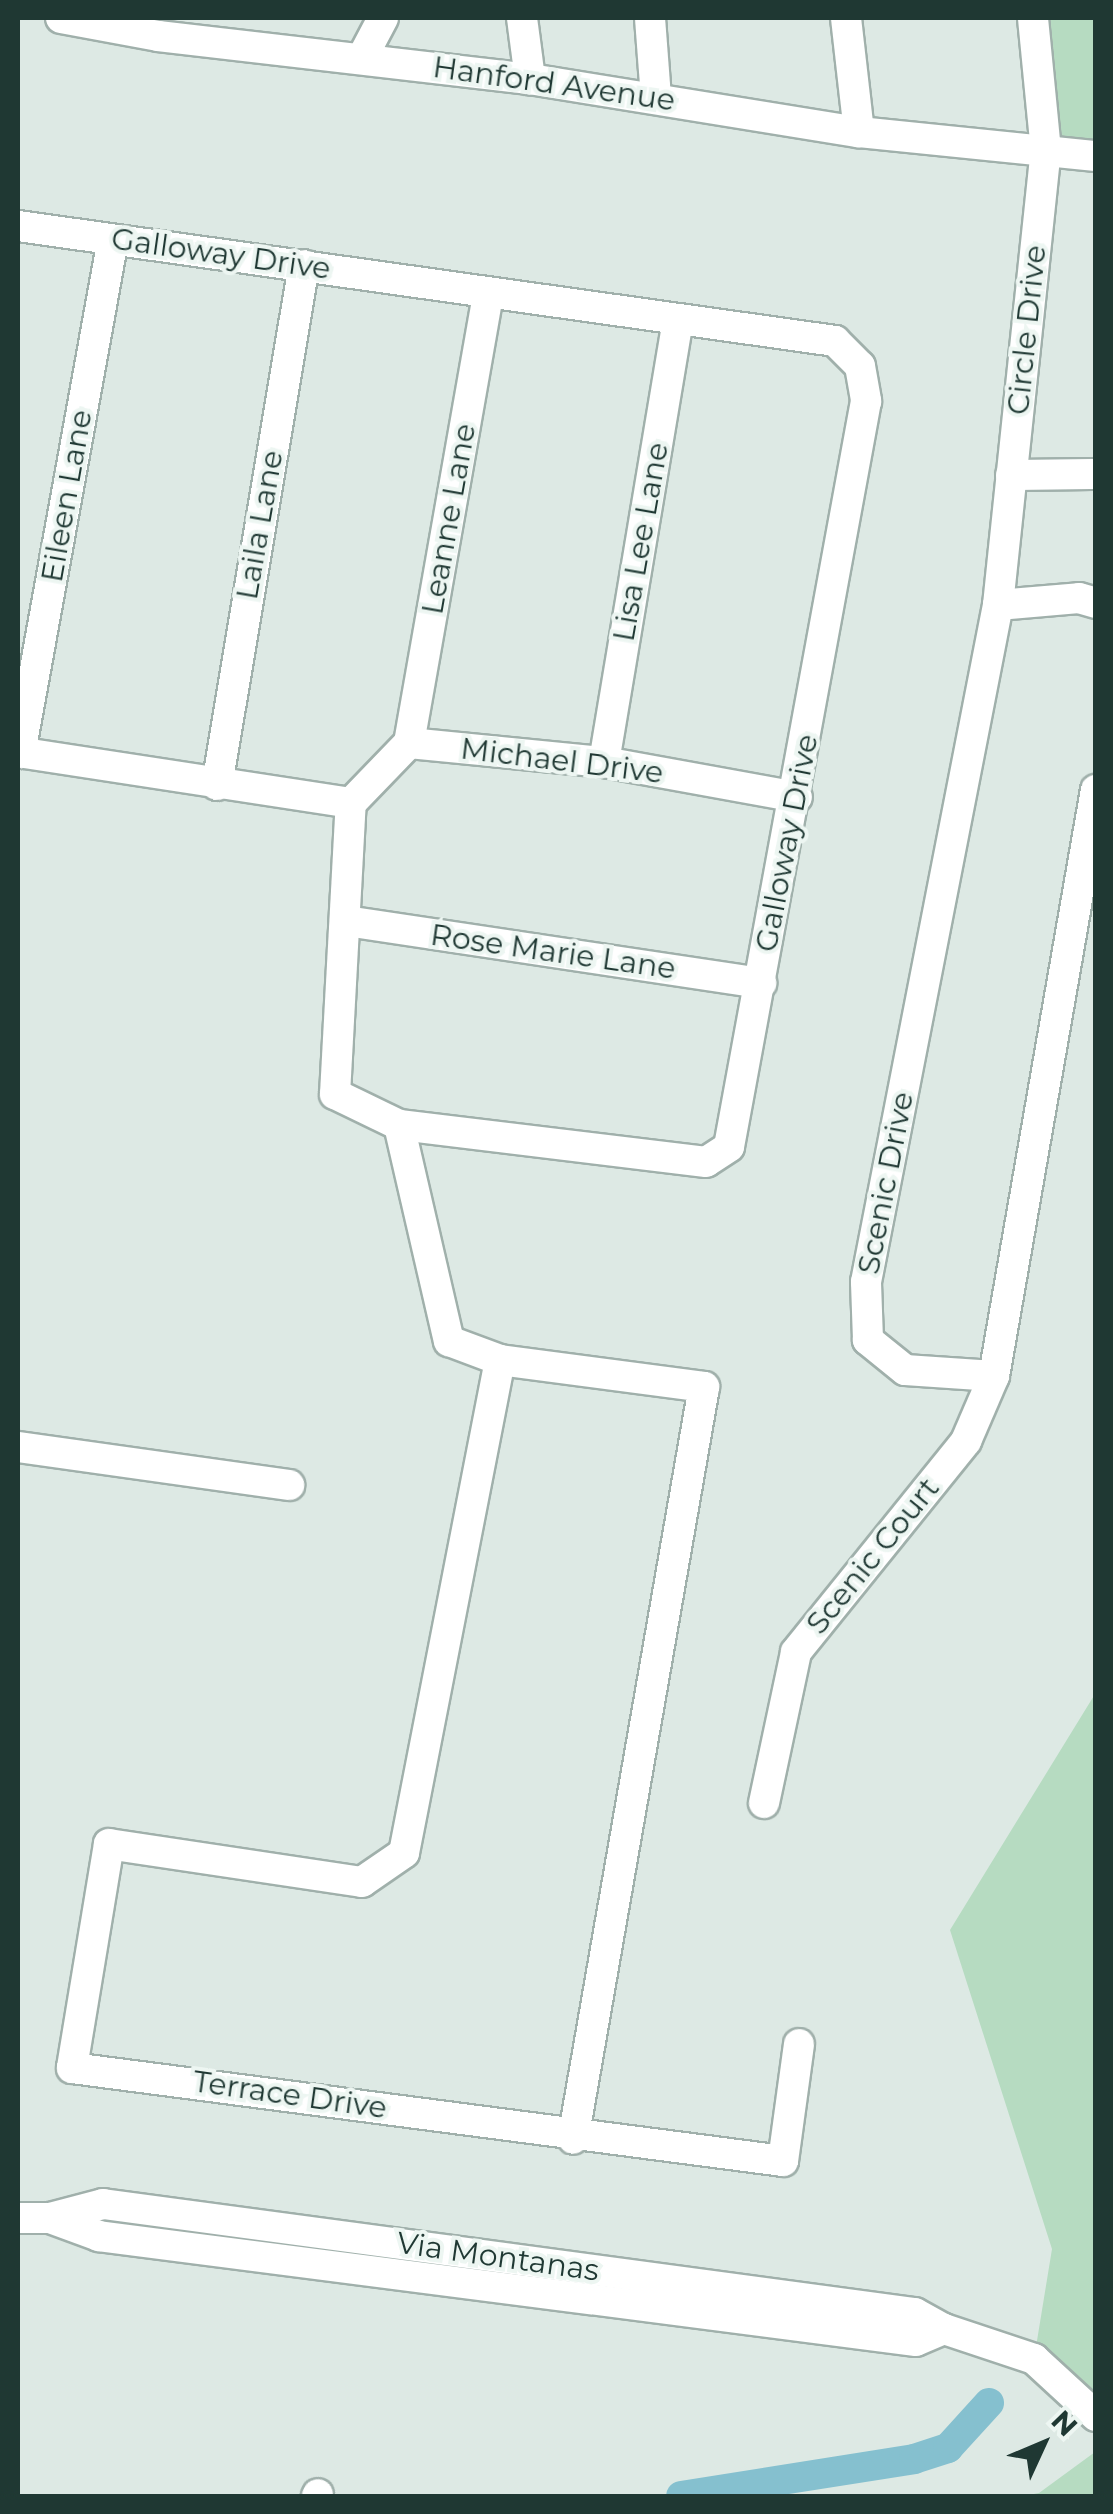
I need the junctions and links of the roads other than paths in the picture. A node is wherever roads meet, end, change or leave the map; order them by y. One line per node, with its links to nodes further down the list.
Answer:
1 (62, 18): 7 (street, Hanford Avenue)
2 (384, 18): 8 (street)
3 (522, 18): 9 (street)
4 (650, 18): 10 (street)
5 (846, 18): 11 (street)
6 (1033, 18): 12 (street, Circle Drive)
7 (163, 27): 8 (street, Hanford Avenue)
8 (363, 56): 9 (street, Hanford Avenue)
9 (530, 79): 10 (street, Hanford Avenue)
10 (656, 98): 11 (street, Hanford Avenue)
11 (859, 132): 12 (street, Hanford Avenue)
12 (1046, 151): 13 (street); 20 (street, Circle Drive)
13 (1096, 156)
14 (18, 226): 15 (street, Galloway Drive)
15 (114, 239): 16 (street, Galloway Drive); 24 (street, Eileen Lane)
16 (304, 264): 17 (street, Galloway Drive); 26 (street, Laila Lane)
17 (488, 295): 18 (street, Galloway Drive); 23 (street, Leanne Lane)
18 (678, 322): 25 (street, Lisa Lee Lane); 28 (street, Galloway Drive)
19 (1096, 474): 20 (street)
20 (1011, 475): 22 (street, Scenic Drive)
21 (1096, 603): 22 (street)
22 (998, 605): 34 (street, Scenic Drive)
23 (409, 743): 25 (street, Michael Drive); 29 (street)
24 (19, 752): 26 (street)
25 (604, 762): 28 (street, Michael Drive)
26 (216, 785): 29 (street)
27 (1096, 790): 34 (street)
28 (797, 797): 31 (street, Galloway Drive)
29 (350, 803): 30 (street, Galloway Drive)
30 (346, 921): 31 (street, Rose Marie Lane); 32 (street, Galloway Drive)
31 (760, 983): 32 (street, Galloway Drive)
32 (399, 1125): 33 (street)
33 (500, 1360): 39 (street); 39 (street, Terrace Drive)
34 (994, 1376): 37 (street, Scenic Court)
35 (18, 1447): 36 (street)
36 (289, 1485)
37 (764, 1803)
38 (798, 2044): 39 (street)
39 (573, 2139)
40 (18, 2218): 41 (street, Via Montanas)
41 (1096, 2416)

